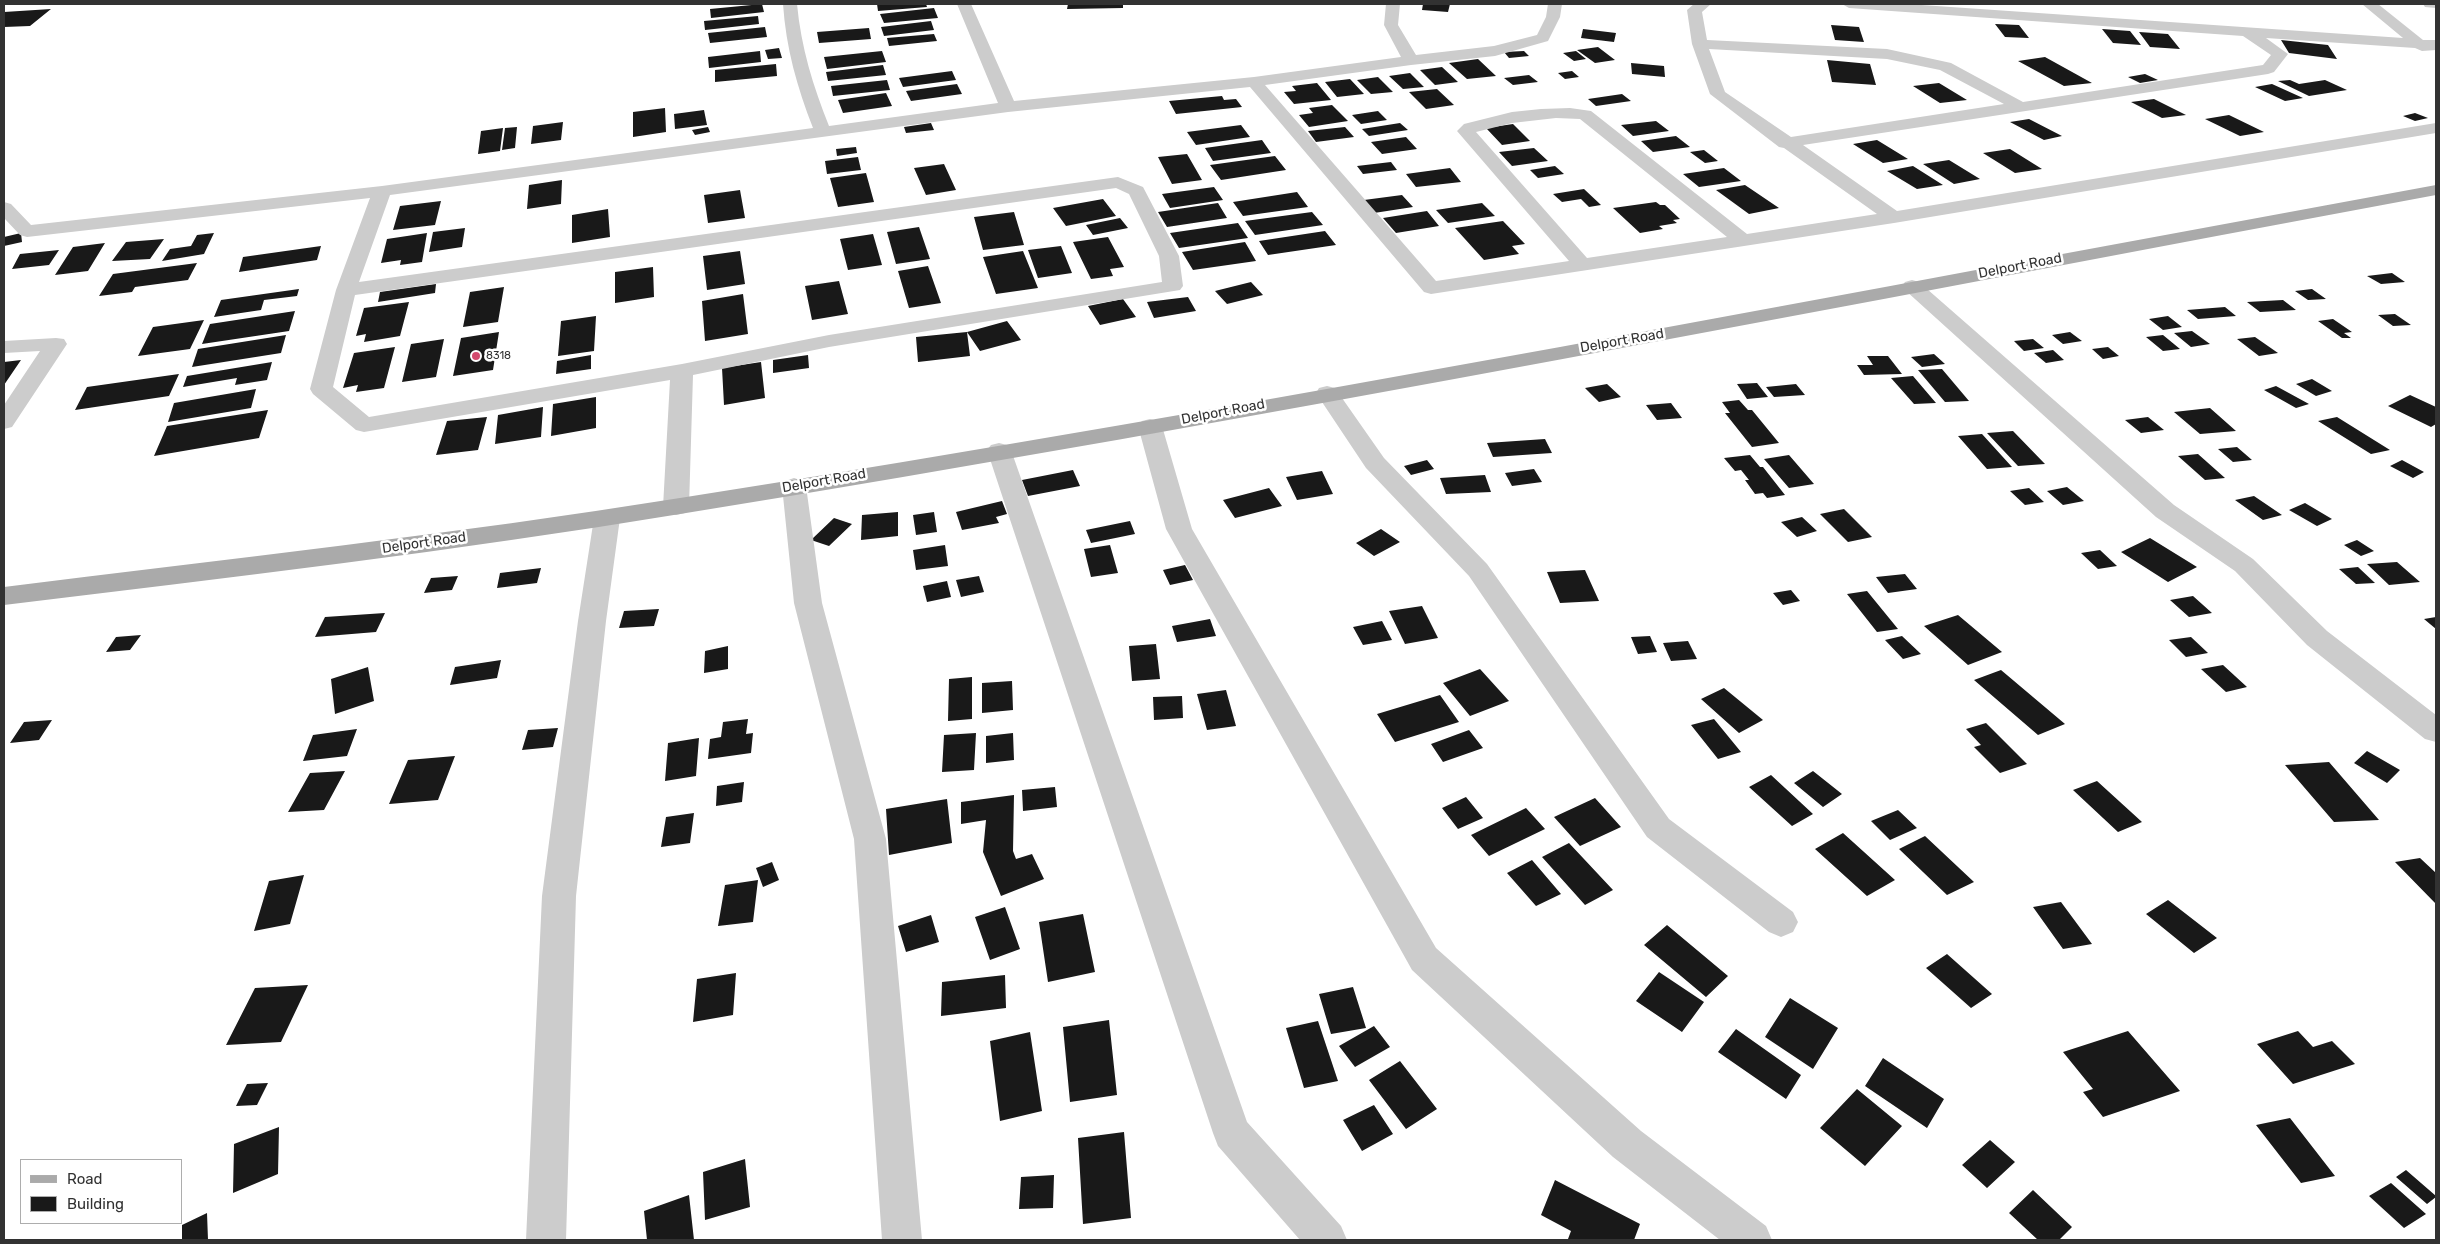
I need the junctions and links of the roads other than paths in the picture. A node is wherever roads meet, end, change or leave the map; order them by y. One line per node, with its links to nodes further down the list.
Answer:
1 (790, 4): 20 (street)
2 (964, 4): 17 (street)
3 (1393, 4): 15 (street)
4 (1555, 4): 15 (street)
5 (1704, 4): 11 (street)
6 (1849, 4): 10 (street)
7 (2368, 4): 12 (street)
8 (2430, 4): 9 (street)
9 (2436, 4)
10 (2246, 31): 12 (street); 18 (street)
11 (1700, 44): 18 (street); 21 (street)
12 (2419, 44): 13 (street); 14 (street)
13 (2436, 45)
14 (2436, 58)
15 (1411, 60): 16 (street)
16 (1254, 82): 17 (street); 27 (street)
17 (1008, 107): 20 (street)
18 (2020, 107): 21 (street)
19 (2436, 128): 25 (street)
20 (823, 131): 22 (street)
21 (1785, 143): 25 (street)
22 (382, 190): 24 (street); 29 (street)
23 (2436, 190): 28 (main road, Delport Road)
24 (4, 208)
25 (1894, 217): 26 (street)
26 (1743, 240): 27 (street); 27 (street)
27 (1582, 264)
28 (1912, 286): 32 (main road, Delport Road); 40 (street)
29 (346, 290): 31 (street); 31 (street)
30 (4, 347): 33 (street)
31 (682, 371): 37 (street)
32 (1327, 392): 34 (main road, Delport Road); 41 (street)
33 (4, 422)
34 (1150, 426): 35 (main road, Delport Road); 45 (street)
35 (999, 450): 36 (main road, Delport Road); 44 (street)
36 (794, 486): 37 (main road, Delport Road); 43 (street)
37 (676, 507): 38 (main road, Delport Road)
38 (607, 518): 39 (main road, Delport Road); 42 (street)
39 (4, 596)
40 (2436, 731)
41 (1781, 922)
42 (546, 1240)
43 (902, 1240)
44 (1327, 1240)
45 (1752, 1240)

